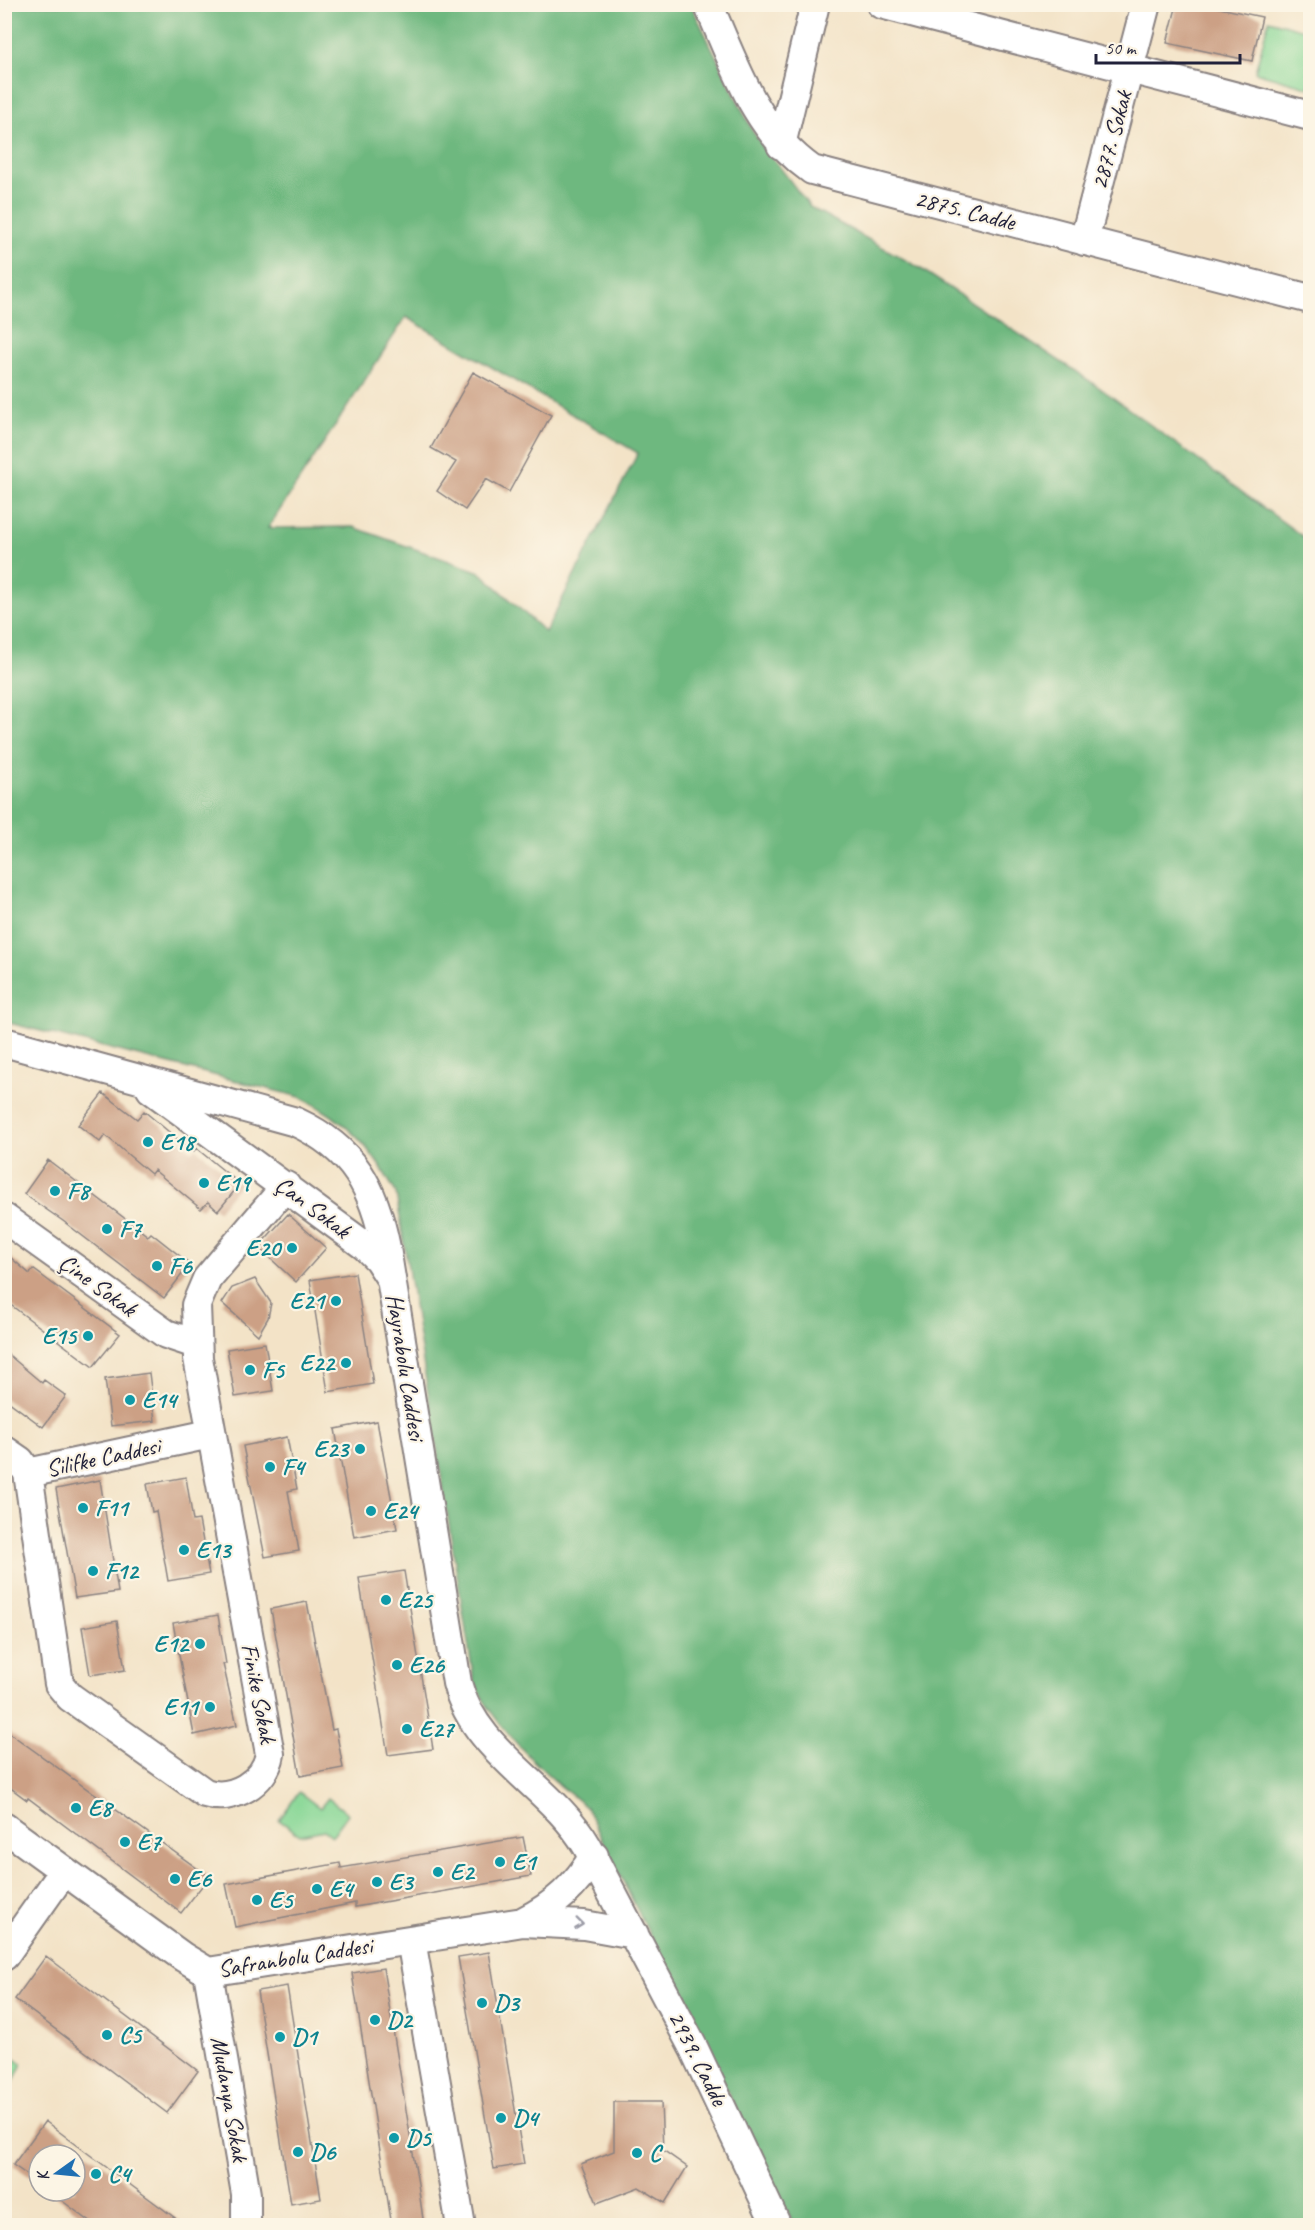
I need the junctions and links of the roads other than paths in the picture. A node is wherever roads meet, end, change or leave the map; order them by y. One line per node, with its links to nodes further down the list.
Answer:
1 (708, 4): 7 (street, 2875. Cadde)
2 (815, 4): 7 (street)
3 (881, 4): 5 (street)
4 (1146, 4): 5 (street, 2877. Sokak)
5 (1131, 69): 6 (street); 8 (street, 2877. Sokak)
6 (1311, 116)
7 (781, 145): 8 (street, 2875. Cadde)
8 (1083, 241): 9 (street, 2875. Cadde)
9 (1311, 299)
10 (4, 1042): 11 (street, Hayrabolu Caddesi)
11 (134, 1078): 12 (street, Çan Sokak); 14 (street, Hayrabolu Caddesi)
12 (286, 1186): 14 (street, Çan Sokak); 15 (street, Finike Sokak)
13 (4, 1218): 15 (street, Çine Sokak)
14 (393, 1283): 20 (street, Hayrabolu Caddesi)
15 (196, 1344): 16 (street, Finike Sokak)
16 (210, 1434): 18 (street, Silifke Caddesi); 18 (street, Finike Sokak)
17 (4, 1450): 18 (street, Silifke Caddesi)
18 (28, 1473)
19 (4, 1827): 21 (street, Safranbolu Caddesi)
20 (594, 1856): 22 (street, Hayrabolu Caddesi); 23 (street, Safranbolu Caddesi)
21 (64, 1871): 26 (street); 27 (street, Safranbolu Caddesi)
22 (613, 1893): 24 (street, 2939. Cadde)
23 (523, 1922): 24 (street, Safranbolu Caddesi, one-way to 24); 25 (street, Safranbolu Caddesi)
24 (634, 1934): 28 (street, 2939. Cadde)
25 (411, 1940): 27 (street, Safranbolu Caddesi); 30 (street)
26 (4, 1956)
27 (208, 1972): 29 (street, Mudanya Sokak)
28 (776, 2225)
29 (246, 2226)
30 (460, 2226)

